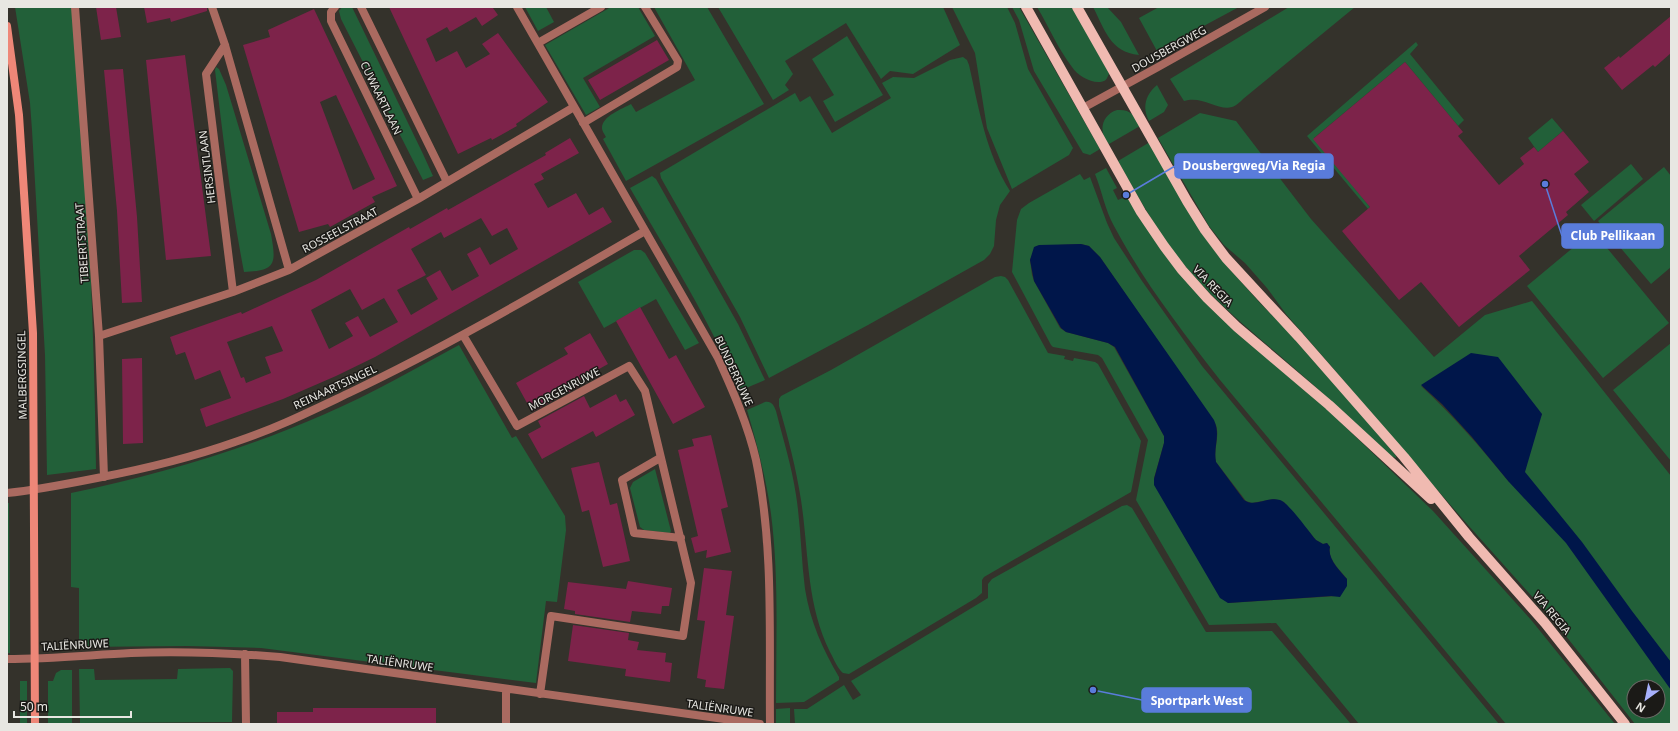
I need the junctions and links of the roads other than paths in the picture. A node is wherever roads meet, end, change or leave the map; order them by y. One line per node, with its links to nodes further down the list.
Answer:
1 (75, 7): 24 (street, TIBEERTSTRAAT)
2 (212, 7): 13 (street)
3 (335, 7): 19 (street, CUWAARTLAAN)
4 (361, 7): 18 (street, CUWAARTLAAN)
5 (517, 7): 12 (street, BUNDERRUWE)
6 (601, 7): 12 (street)
7 (645, 7): 17 (street)
8 (1026, 7): 16 (main road, VIA REGIA)
9 (1077, 7): 14 (main road, VIA REGIA)
10 (1265, 7): 14 (street, DOUSBERGWEG)
11 (7, 26): 27 (street, MALBERGSINGEL)
12 (538, 43): 15 (street, BUNDERRUWE)
13 (225, 45): 21 (street); 22 (street, HERSINTLAAN)
14 (1122, 87): 16 (street, DOUSBERGWEG); 29 (main road, VIA REGIA)
15 (574, 107): 17 (street, BUNDERRUWE); 18 (street, ROSSEELSTRAAT)
16 (1083, 108): 29 (main road, VIA REGIA)
17 (583, 123): 20 (street, BUNDERRUWE)
18 (447, 182): 19 (street, ROSSEELSTRAAT)
19 (418, 199): 21 (street, ROSSEELSTRAAT)
20 (645, 231): 23 (street, REINAARTSINGEL); 40 (street, BUNDERRUWE)
21 (289, 270): 22 (street, ROSSEELSTRAAT)
22 (233, 292): 24 (street, ROSSEELSTRAAT)
23 (463, 335): 25 (street, MORGENRUWE); 26 (street, REINAARTSINGEL)
24 (99, 336): 26 (street, TIBEERTSTRAAT)
25 (660, 458): 30 (street, MORGENRUWE); 30 (street)
26 (104, 477): 27 (street, REINAARTSINGEL)
27 (35, 490): 28 (street, REINAARTSINGEL); 33 (street, MALBERGSINGEL)
28 (7, 493)
29 (1456, 522): 41 (main road, VIA REGIA)
30 (680, 538): 35 (street, MORGENRUWE)
31 (244, 654): 33 (street, TALIËNRUWE); 34 (street, TALIËNRUWE); 37 (street)
32 (7, 659): 33 (street, TALIËNRUWE)
33 (34, 659): 36 (street, MALBERGSINGEL)
34 (506, 689): 35 (street, TALIËNRUWE); 38 (street)
35 (540, 694): 39 (street, TALIËNRUWE)
36 (35, 724)
37 (246, 724)
38 (506, 724)
39 (760, 724)
40 (770, 724)
41 (1625, 724)

